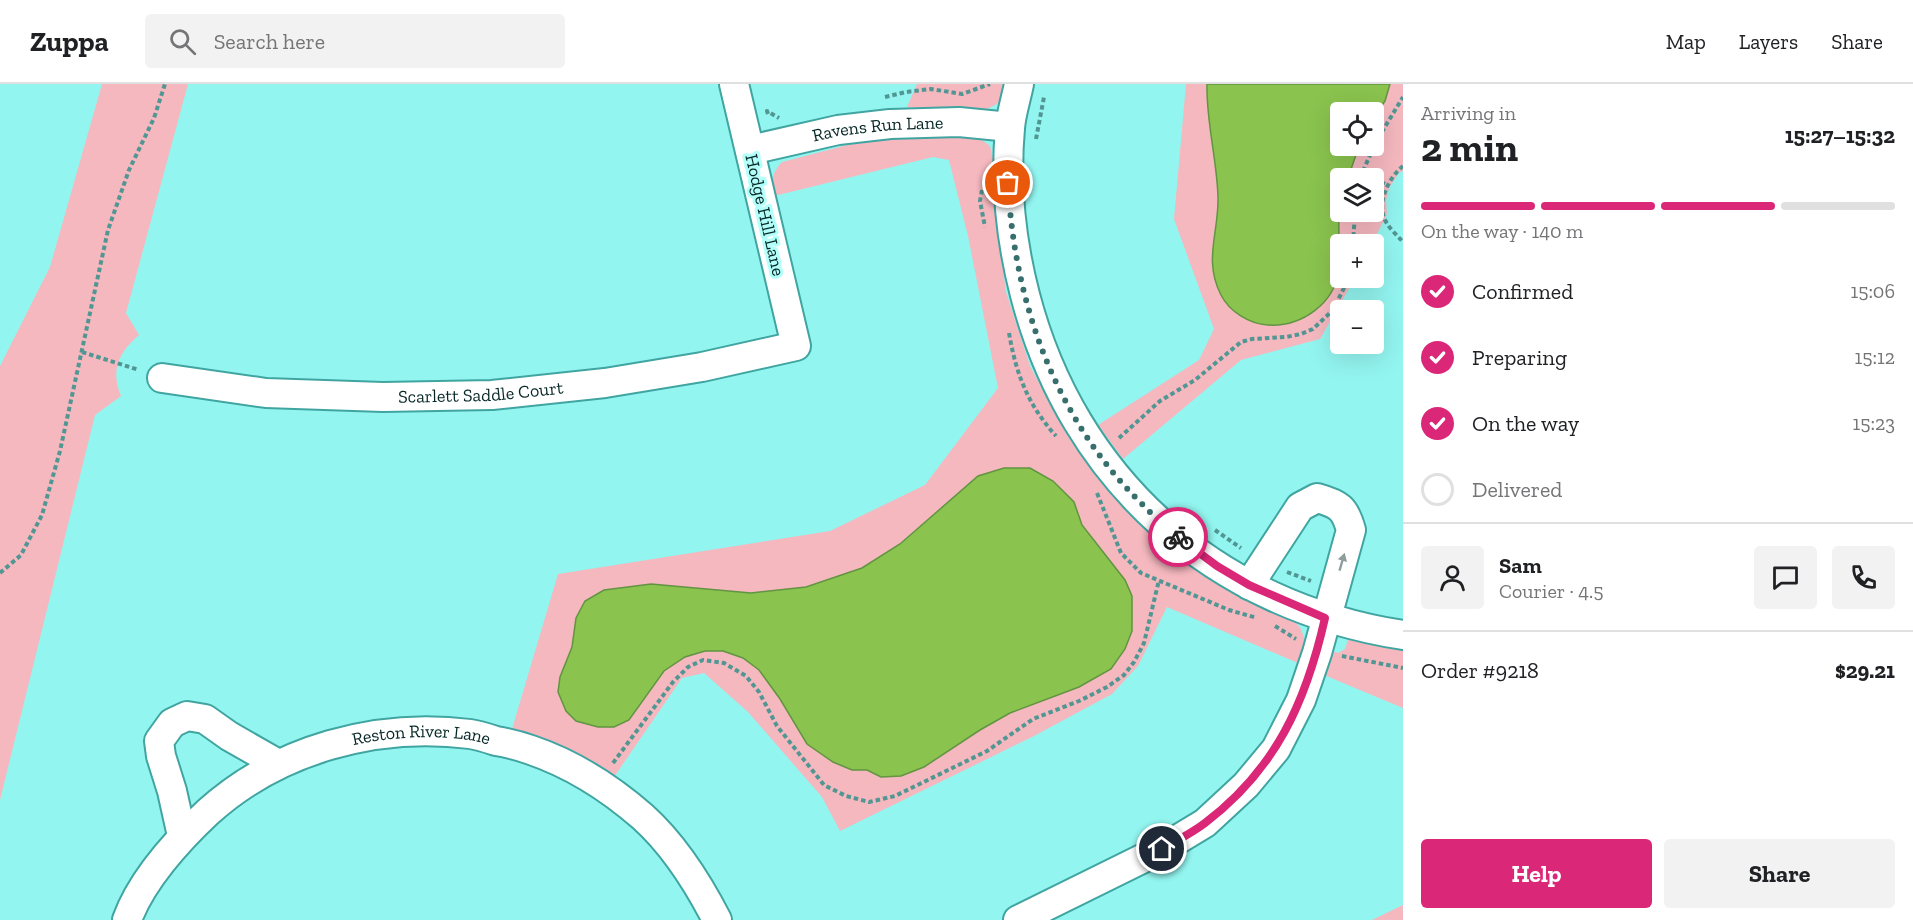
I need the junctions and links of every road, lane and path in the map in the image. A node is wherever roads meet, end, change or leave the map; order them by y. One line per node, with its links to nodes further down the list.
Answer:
1 (165, 84): 16 (path)
2 (734, 84): 8 (street, Hodge Hill Lane)
3 (1019, 84): 6 (street)
4 (1045, 95): 9 (path)
5 (1403, 97): 7 (path)
6 (1010, 127): 8 (street, Ravens Run Lane); 21 (street)
7 (1384, 128)
8 (750, 150): 15 (street, Hodge Hill Lane)
9 (1034, 150)
10 (1403, 166): 12 (path)
11 (1384, 183): 12 (path)
12 (1388, 185): 13 (path)
13 (1403, 242)
14 (1344, 288): 18 (path)
15 (796, 346): 17 (street, Scarlett Saddle Court)
16 (82, 352): 17 (path); 19 (path)
17 (162, 378)
18 (1111, 431)
19 (0, 573)
20 (1159, 580): 25 (path)
21 (1249, 585): 22 (street); 22 (street, one-way to 21)
22 (1325, 618): 23 (street); 29 (street)
23 (1403, 635)
24 (278, 764): 25 (street, Reston River Lane); 26 (street, Reston River Lane); 26 (street)
25 (598, 783): 28 (street, Reston River Lane)
26 (182, 836): 27 (street, Reston River Lane)
27 (127, 920)
28 (717, 920)
29 (1018, 920)

